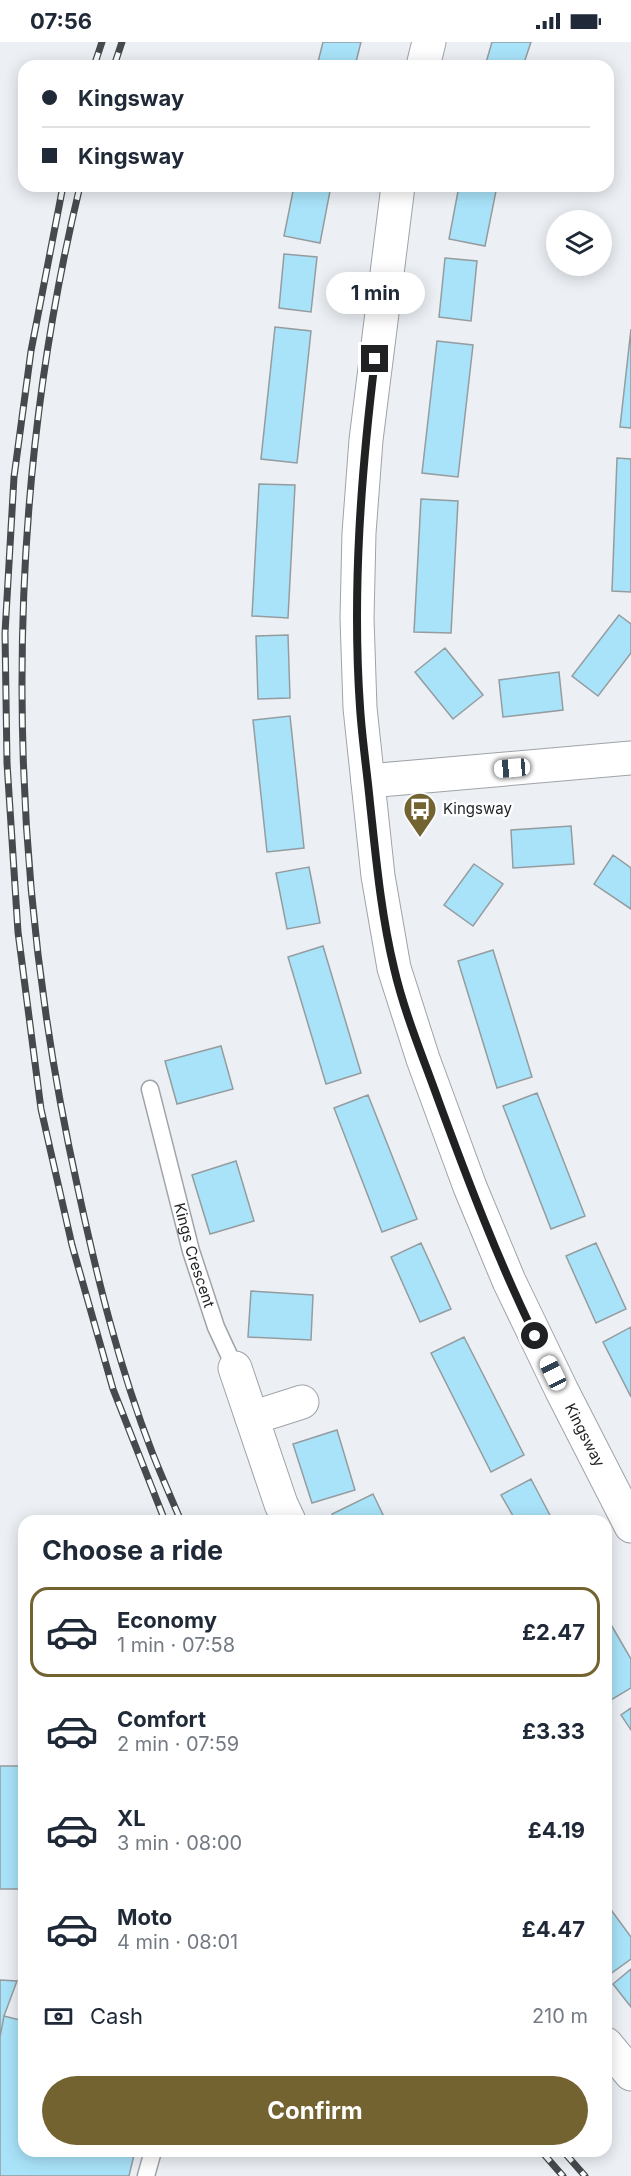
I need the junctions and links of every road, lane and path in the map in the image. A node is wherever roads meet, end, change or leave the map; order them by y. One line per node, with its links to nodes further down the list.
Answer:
1 (429, 42): 2 (street)
2 (424, 60)
3 (397, 192): 5 (street, Kingsway)
4 (631, 758): 5 (street)
5 (368, 781): 11 (street, Kingsway)
6 (150, 1089): 7 (lane, Kings Crescent)
7 (236, 1368): 9 (street, Kings Crescent)
8 (302, 1402): 9 (street)
9 (252, 1418): 10 (street, Kings Crescent)
10 (286, 1515)
11 (631, 1526)
12 (612, 2051): 13 (street)
13 (631, 2074)
14 (151, 2157): 15 (lane)
15 (146, 2176)

